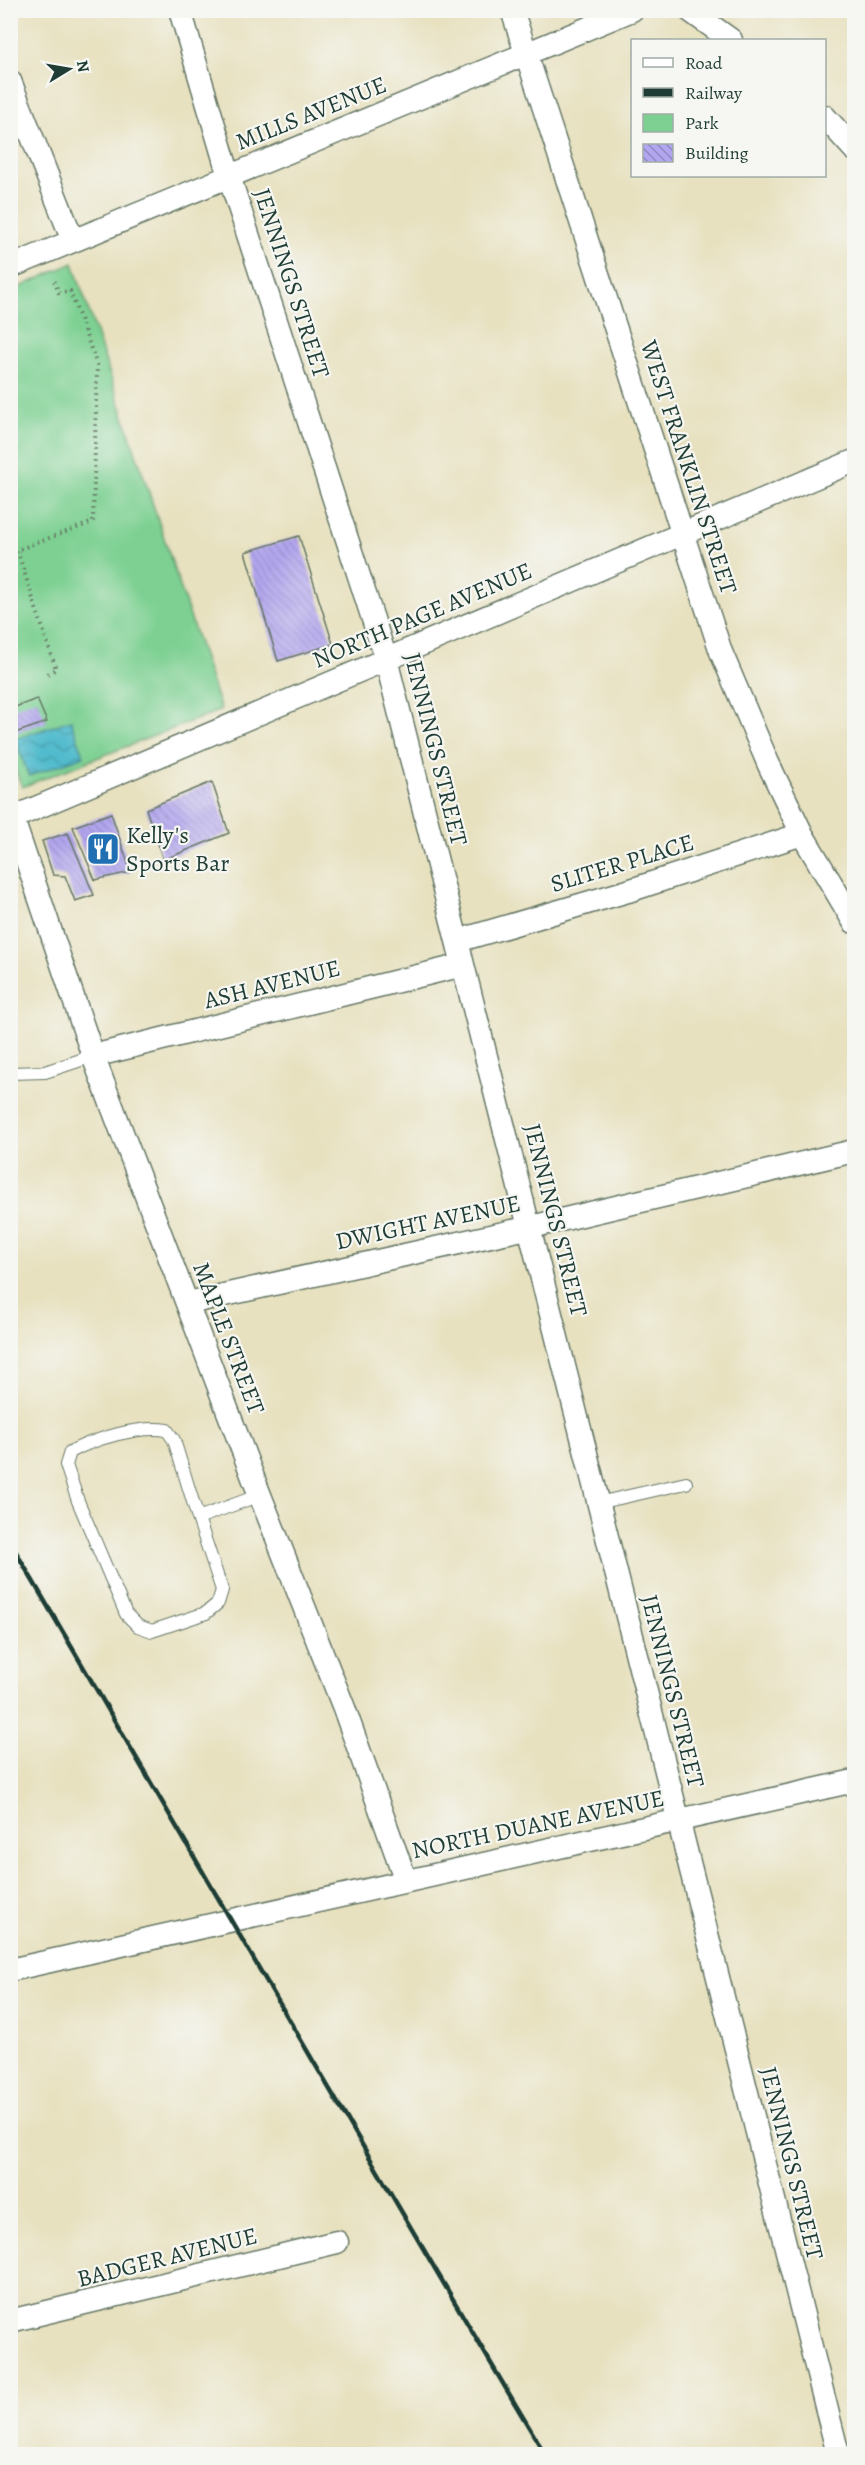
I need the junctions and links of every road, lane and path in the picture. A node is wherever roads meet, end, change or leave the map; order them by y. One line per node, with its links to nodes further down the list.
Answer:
1 (180, 10): 10 (street, JENNINGS STREET)
2 (512, 10): 6 (street, WEST FRANKLIN STREET)
3 (632, 10): 6 (street, MILLS AVENUE)
4 (689, 10): 5 (street)
5 (731, 39)
6 (526, 55): 10 (street, MILLS AVENUE); 15 (street, WEST FRANKLIN STREET)
7 (10, 81): 11 (street)
8 (826, 117): 9 (street)
9 (855, 149)
10 (229, 176): 11 (street, MILLS AVENUE); 16 (street, JENNINGS STREET)
11 (73, 241): 12 (street, MILLS AVENUE)
12 (10, 267)
13 (54, 280): 17 (path)
14 (855, 461): 15 (street, NORTH PAGE AVENUE)
15 (682, 534): 16 (street, NORTH PAGE AVENUE); 19 (street, WEST FRANKLIN STREET)
16 (386, 660): 18 (street, NORTH PAGE AVENUE); 21 (street, JENNINGS STREET)
17 (48, 674)
18 (11, 816): 23 (street, MAPLE STREET)
19 (801, 834): 20 (street, WEST FRANKLIN STREET); 21 (street, SLITER PLACE)
20 (855, 922)
21 (457, 941): 22 (street, JENNINGS STREET)
22 (463, 965): 23 (street, ASH AVENUE); 26 (street, JENNINGS STREET)
23 (93, 1056): 24 (lane); 27 (street, MAPLE STREET)
24 (10, 1073)
25 (855, 1151): 26 (street, DWIGHT AVENUE)
26 (531, 1227): 27 (street, DWIGHT AVENUE); 30 (street, JENNINGS STREET)
27 (188, 1303): 29 (street, MAPLE STREET)
28 (686, 1483): 30 (lane)
29 (260, 1495): 31 (lane); 34 (street, MAPLE STREET)
30 (598, 1503): 33 (street, JENNINGS STREET)
31 (198, 1518): 31 (lane)
32 (855, 1781): 33 (street, NORTH DUANE AVENUE)
33 (678, 1821): 34 (street, NORTH DUANE AVENUE); 38 (street, JENNINGS STREET)
34 (406, 1881): 35 (street, NORTH DUANE AVENUE)
35 (10, 1971)
36 (337, 2242): 37 (street, BADGER AVENUE)
37 (10, 2321)
38 (838, 2454)

